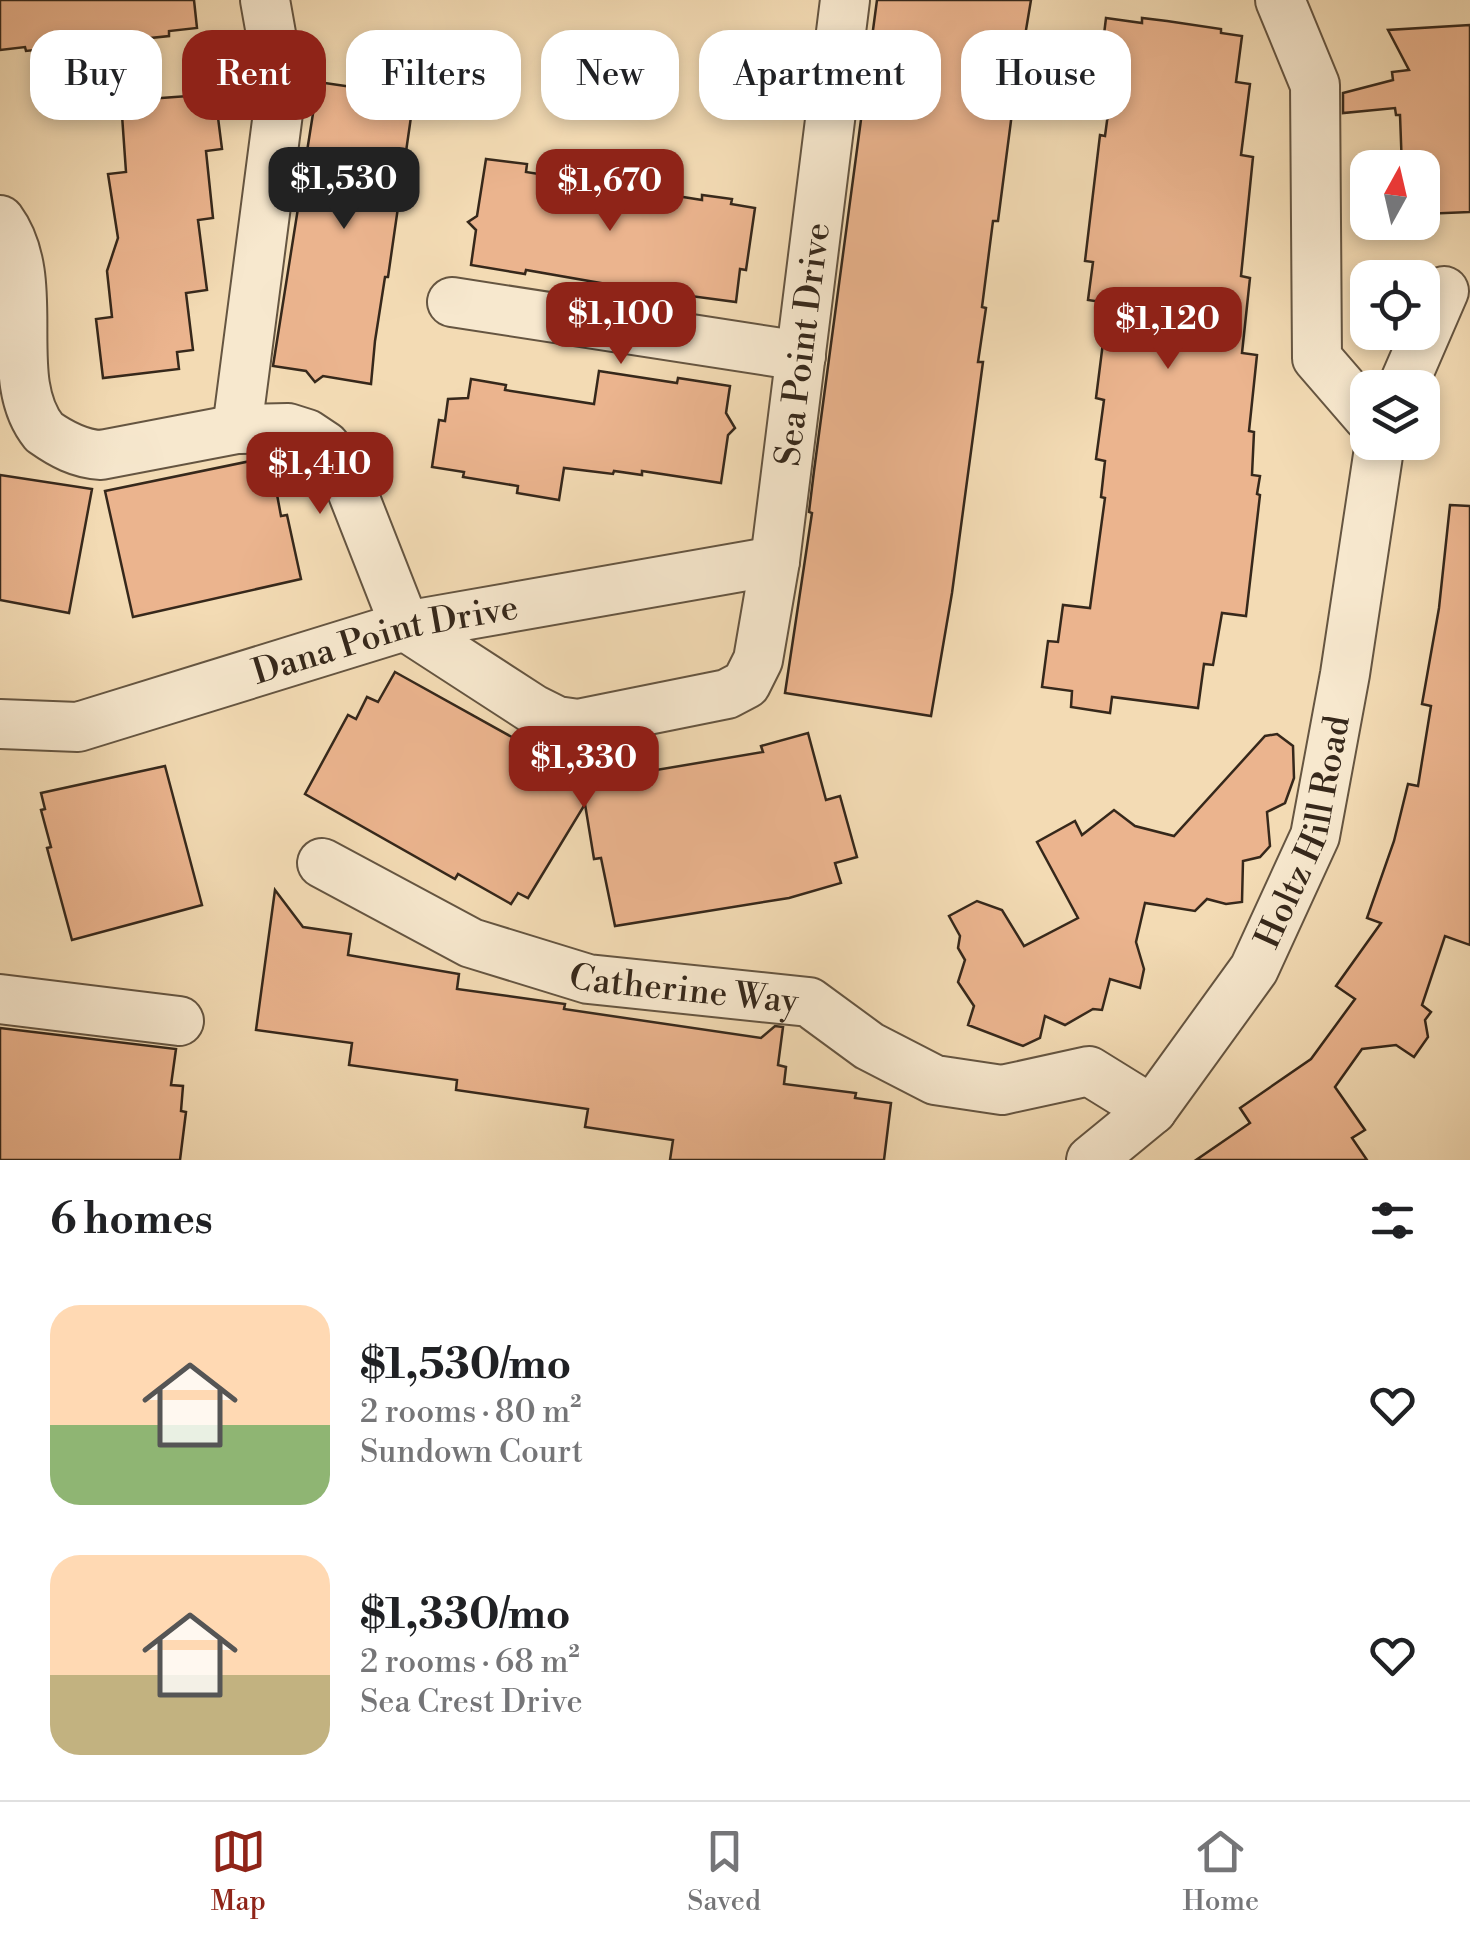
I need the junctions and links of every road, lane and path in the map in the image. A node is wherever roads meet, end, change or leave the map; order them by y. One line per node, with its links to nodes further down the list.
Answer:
1 (266, 0): 10 (street)
2 (845, 0): 7 (street, Sea Point Drive)
3 (1280, 0): 9 (street)
4 (0, 220): 10 (street)
5 (1444, 291): 8 (street)
6 (452, 302): 7 (street)
7 (801, 356): 12 (street, Sea Point Drive)
8 (1410, 370)
9 (1350, 396)
10 (238, 430): 13 (street)
11 (1377, 460): 18 (street, Holtz Hill Road)
12 (775, 561): 13 (street, Dana Point Drive); 13 (street, Sea Point Drive)
13 (405, 626): 14 (street, Dana Point Drive)
14 (0, 724)
15 (322, 863): 18 (street, Catherine Way)
16 (0, 999): 17 (street)
17 (179, 1021)
18 (1152, 1110): 19 (street, Holtz Hill Road)
19 (1091, 1160)

